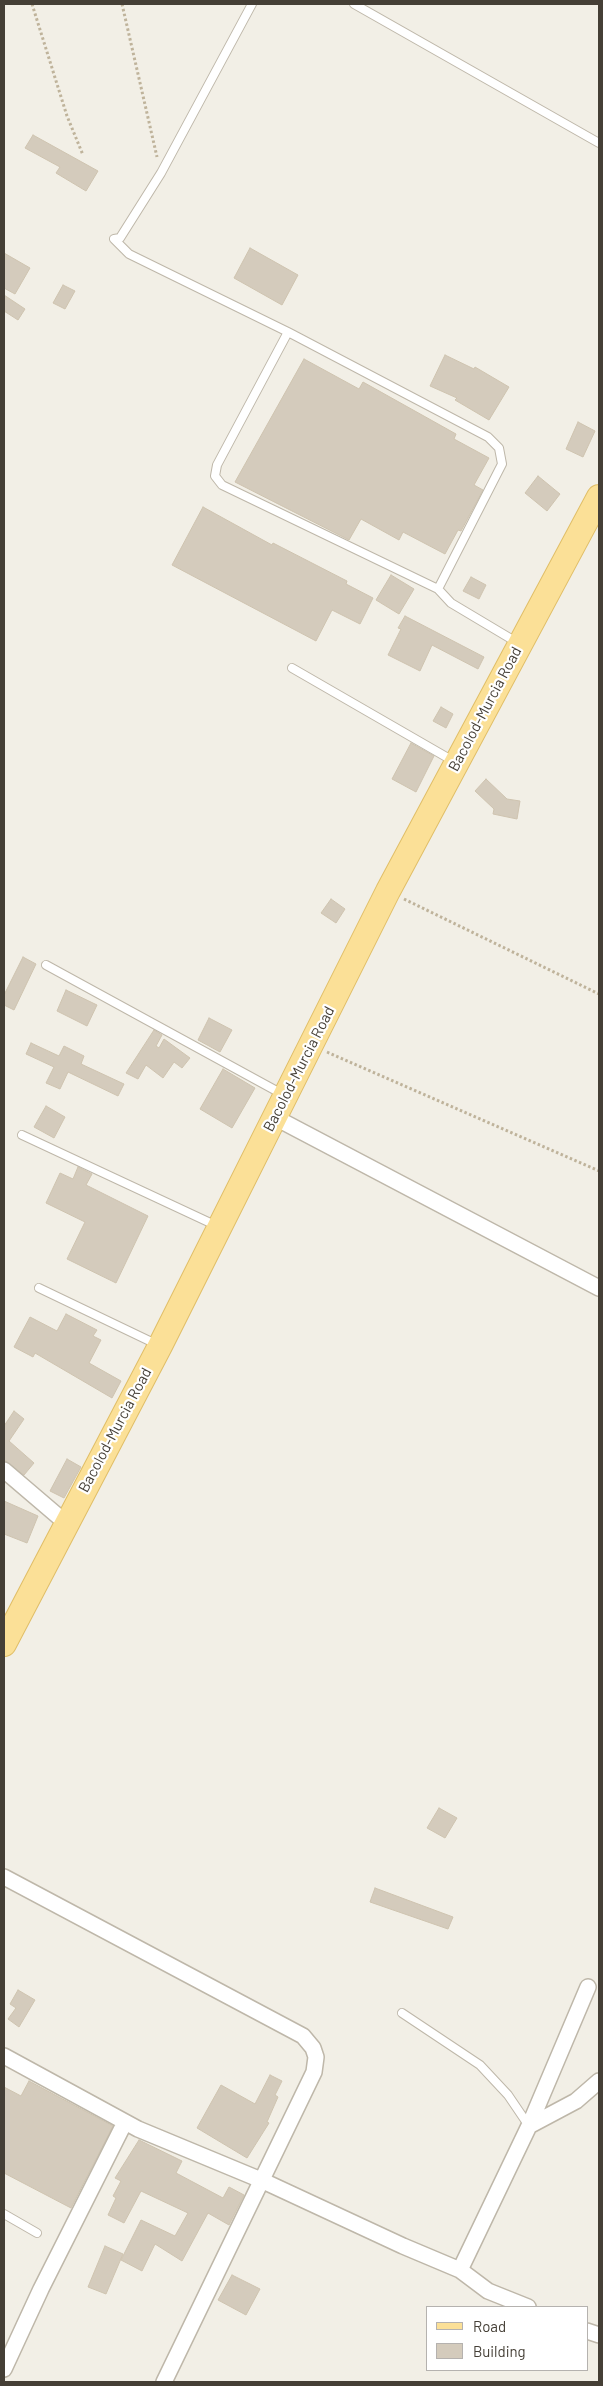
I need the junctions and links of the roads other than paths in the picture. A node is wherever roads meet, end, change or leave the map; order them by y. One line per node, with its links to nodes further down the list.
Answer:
1 (252, 4): 4 (lane)
2 (354, 4): 3 (lane)
3 (599, 143)
4 (288, 332): 6 (lane); 6 (lane)
5 (599, 496): 7 (main road, Bacolod-Murcia Road)
6 (438, 589): 7 (lane)
7 (520, 644): 9 (main road, Bacolod-Murcia Road)
8 (292, 668): 9 (lane)
9 (456, 763): 11 (main road, Bacolod-Murcia Road)
10 (46, 965): 11 (lane)
11 (286, 1096): 12 (main road, Bacolod-Murcia Road)
12 (274, 1117): 14 (main road, Bacolod-Murcia Road); 16 (street)
13 (22, 1135): 14 (lane)
14 (219, 1226): 17 (main road, Bacolod-Murcia Road)
15 (39, 1288): 17 (lane)
16 (599, 1288)
17 (160, 1346): 19 (main road, Bacolod-Murcia Road)
18 (4, 1470): 19 (street)
19 (66, 1523): 20 (main road, Bacolod-Murcia Road)
20 (4, 1644)
21 (4, 1877): 28 (street)
22 (588, 1987): 27 (street)
23 (402, 2013): 27 (lane)
24 (4, 2056): 26 (street)
25 (599, 2081): 27 (street)
26 (125, 2122): 28 (street); 33 (street)
27 (529, 2126): 31 (street)
28 (261, 2180): 31 (street); 34 (street)
29 (4, 2214): 30 (lane)
30 (37, 2233)
31 (460, 2270): 32 (street)
32 (526, 2306)
33 (4, 2369)
34 (164, 2382)

